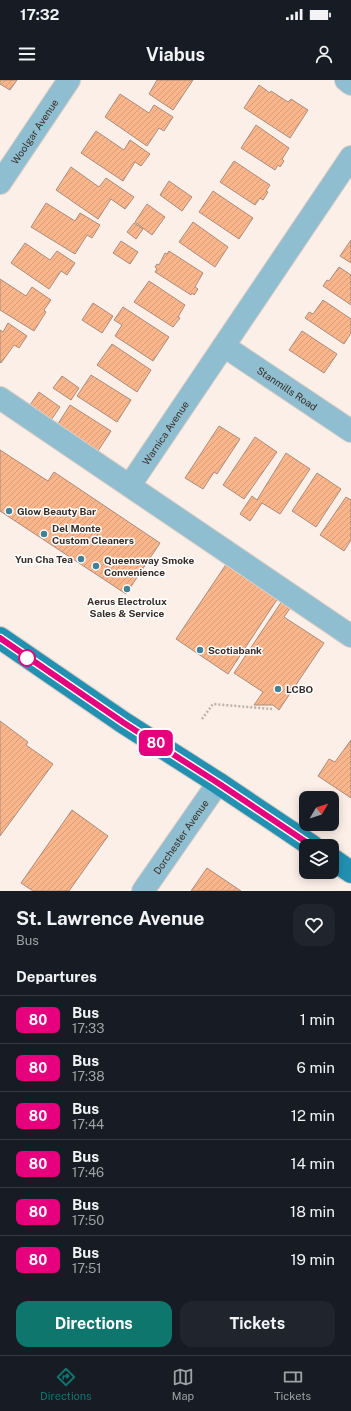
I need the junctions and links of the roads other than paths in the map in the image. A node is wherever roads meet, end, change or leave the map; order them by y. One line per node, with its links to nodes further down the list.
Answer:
1 (69, 80): 5 (street, Woolgar Avenue)
2 (346, 80): 3 (street)
3 (351, 84)
4 (351, 157): 6 (street, Warnica Avenue)
5 (0, 183)
6 (224, 346): 8 (street, Stanmills Road); 9 (street, Warnica Avenue)
7 (0, 398): 9 (street)
8 (351, 431)
9 (130, 485): 10 (street)
10 (351, 636)
11 (0, 638): 12 (main road)
12 (218, 783): 13 (main road); 16 (street, Dorchester Avenue)
13 (302, 839)
14 (339, 864): 15 (main road)
15 (351, 872)
16 (143, 891)

